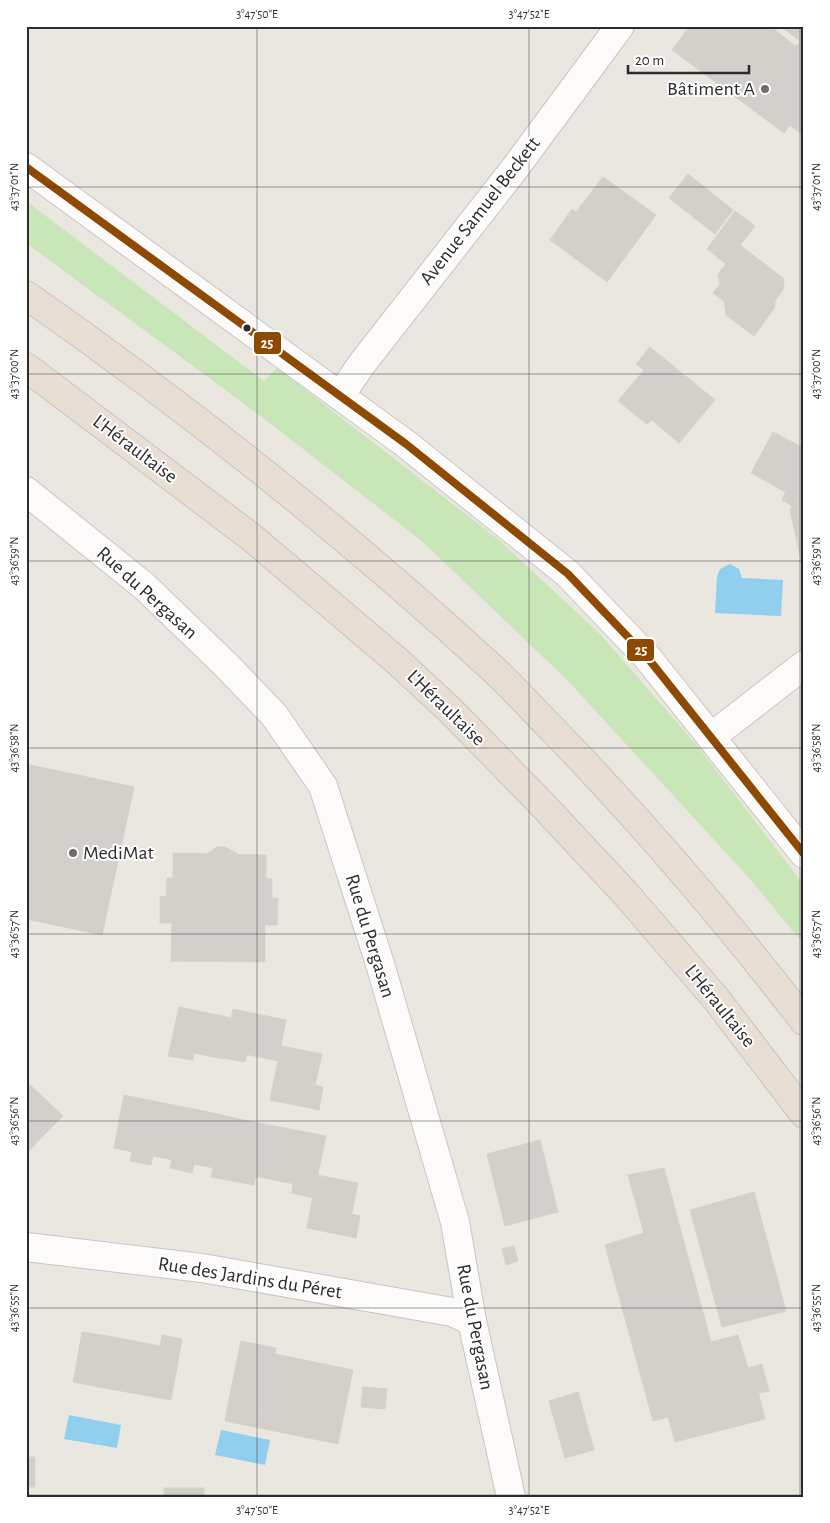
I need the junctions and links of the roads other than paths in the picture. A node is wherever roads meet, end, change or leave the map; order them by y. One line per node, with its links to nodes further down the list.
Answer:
1 (620, 26): 5 (street, Avenue Samuel Beckett)
2 (26, 167): 5 (street)
3 (26, 295): 10 (highway)
4 (26, 367): 11 (highway, L'Héraultaise)
5 (340, 396): 8 (street)
6 (26, 491): 13 (street, Rue du Pergasan)
7 (804, 664): 8 (street)
8 (712, 737): 9 (street)
9 (804, 854)
10 (804, 1021)
11 (804, 1114)
12 (26, 1247): 13 (street, Rue des Jardins du Péret)
13 (472, 1321): 14 (street, Rue du Pergasan)
14 (512, 1497)

